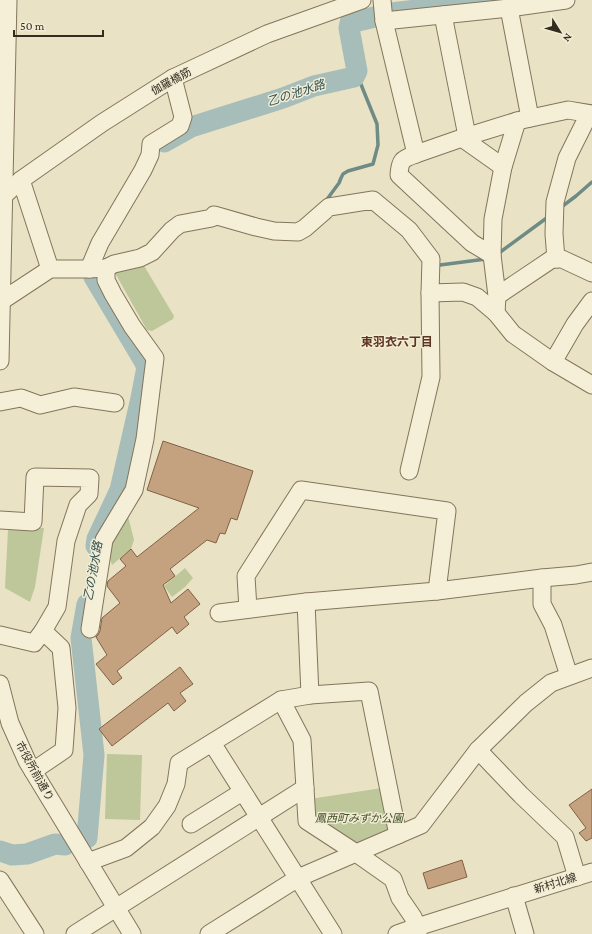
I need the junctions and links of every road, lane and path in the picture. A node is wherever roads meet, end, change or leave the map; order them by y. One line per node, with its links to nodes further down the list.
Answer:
1 (8, 0): 15 (street)
2 (362, 0): 4 (street, 伽羅橋筋)
3 (563, 0): 5 (street)
4 (341, 4): 8 (street, 伽羅橋筋)
5 (509, 8): 7 (street); 10 (street)
6 (384, 13): 7 (street); 12 (street)
7 (444, 15): 11 (street)
8 (173, 78): 14 (street, 伽羅橋筋); 20 (street)
9 (591, 114): 10 (street); 17 (street)
10 (523, 119): 11 (street); 13 (street)
11 (464, 137): 12 (street); 13 (street)
12 (416, 154): 16 (street)
13 (503, 167): 16 (street)
14 (21, 180): 15 (street, 伽羅橋筋); 19 (street)
15 (1, 196): 24 (street)
16 (492, 257): 25 (street)
17 (556, 259): 21 (street); 25 (street)
18 (106, 268): 20 (street); 22 (street); 39 (street)
19 (50, 269): 20 (street); 24 (street)
20 (89, 269)
21 (592, 273)
22 (430, 293): 25 (street); 31 (street)
23 (592, 301): 27 (street)
24 (1, 302): 26 (street)
25 (497, 305): 27 (street)
26 (0, 362)
27 (553, 362): 28 (street)
28 (592, 385)
29 (0, 402): 30 (street)
30 (115, 402)
31 (409, 472)
32 (0, 520): 40 (street)
33 (592, 572): 34 (street)
34 (542, 578): 35 (street); 43 (street)
35 (437, 591): 36 (street); 37 (street)
36 (306, 602): 37 (street); 45 (street)
37 (248, 609): 38 (street)
38 (219, 613)
39 (90, 629)
40 (43, 631): 41 (street); 49 (street)
41 (0, 635)
42 (592, 668): 43 (street)
43 (569, 676): 48 (street)
44 (0, 684): 49 (street, 市役所前通り)
45 (310, 695): 46 (street); 54 (street)
46 (281, 700): 47 (street); 50 (street)
47 (212, 743): 51 (street); 56 (street)
48 (478, 750): 54 (street); 57 (street)
49 (33, 771): 56 (street, 市役所前通り)
50 (305, 788): 52 (street); 55 (street)
51 (242, 792): 52 (street); 53 (street)
52 (259, 817): 58 (street); 61 (street)
53 (191, 824)
54 (398, 835): 55 (street)
55 (356, 853): 58 (street); 62 (street)
56 (88, 862): 61 (street, 市役所前通り)
57 (584, 874): 60 (street, 新村北線)
58 (298, 878): 66 (street); 67 (street)
59 (1, 885): 63 (street)
60 (516, 895): 62 (street, 新村北線); 69 (street)
61 (117, 908): 64 (street); 65 (street, 市役所前通り)
62 (418, 930): 68 (street, 新村北線)
63 (35, 934)
64 (75, 934)
65 (132, 934)
66 (209, 934)
67 (333, 934)
68 (398, 934)
69 (525, 934)

